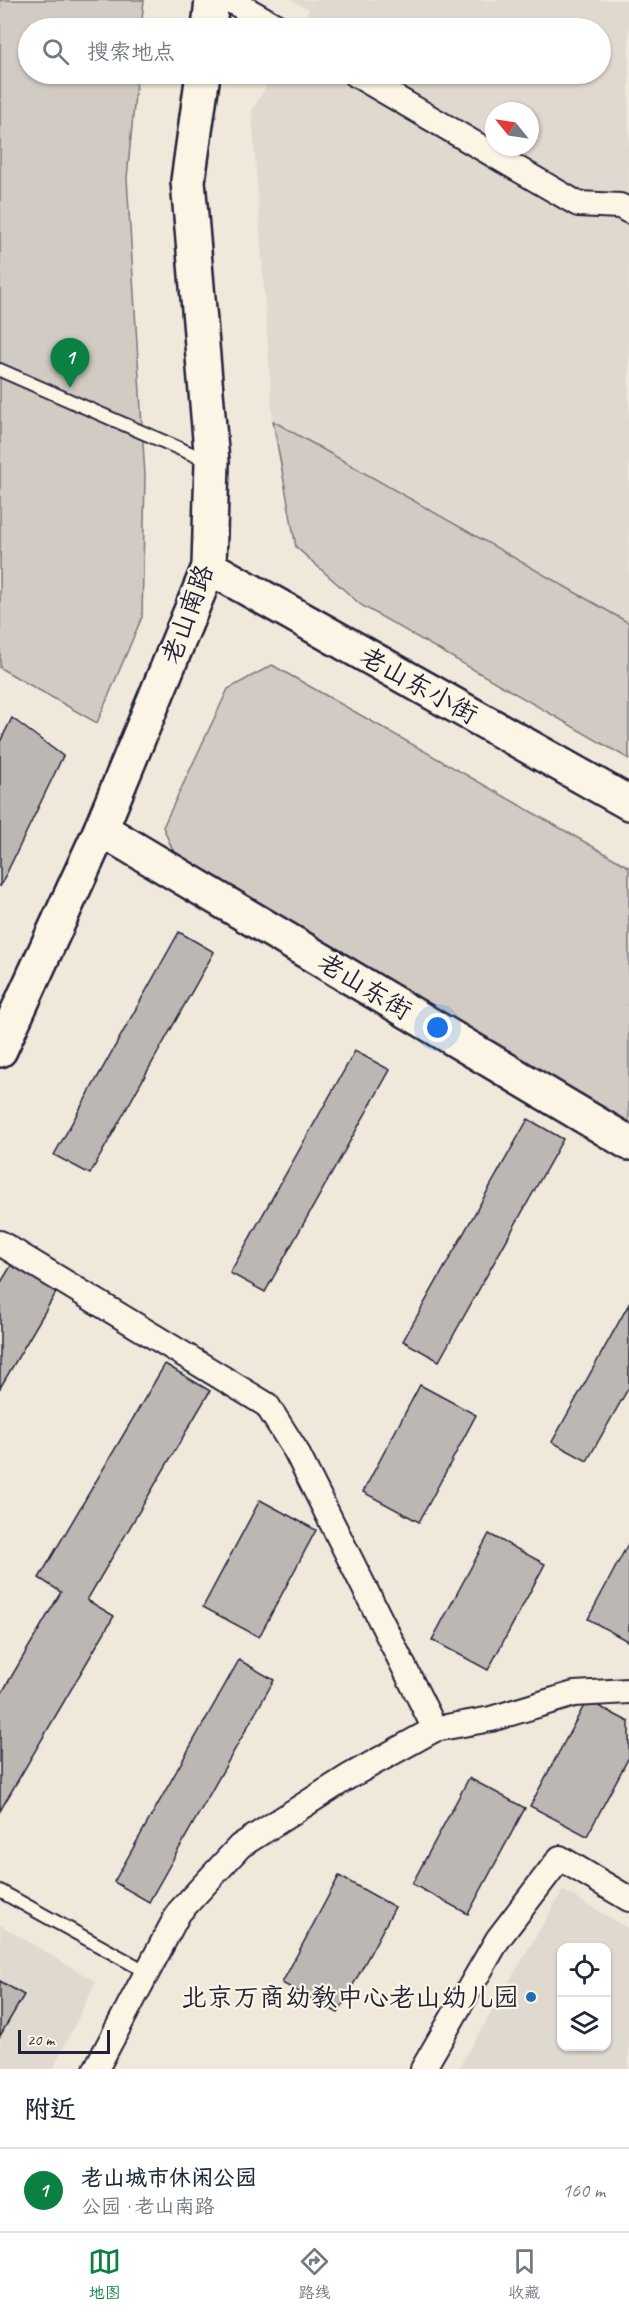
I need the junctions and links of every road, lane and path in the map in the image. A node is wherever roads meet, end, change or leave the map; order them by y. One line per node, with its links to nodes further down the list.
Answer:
1 (212, 0): 3 (street)
2 (230, 0): 4 (street)
3 (210, 18)
4 (262, 18)
5 (202, 84): 9 (street, 老山南路)
6 (372, 84): 7 (street)
7 (629, 211)
8 (0, 370): 9 (lane)
9 (212, 462): 10 (street, 老山南路)
10 (209, 567): 11 (street, 老山东小街); 12 (street, 老山南路)
11 (629, 803)
12 (101, 829): 13 (street, 老山南路); 14 (street, 老山东街)
13 (0, 1050)
14 (629, 1143)
15 (0, 1243): 17 (street)
16 (629, 1691): 17 (street)
17 (435, 1729): 20 (street)
18 (0, 1891): 20 (lane)
19 (629, 1899): 22 (street)
20 (147, 1972): 21 (street)
21 (96, 2069)
22 (423, 2069)

